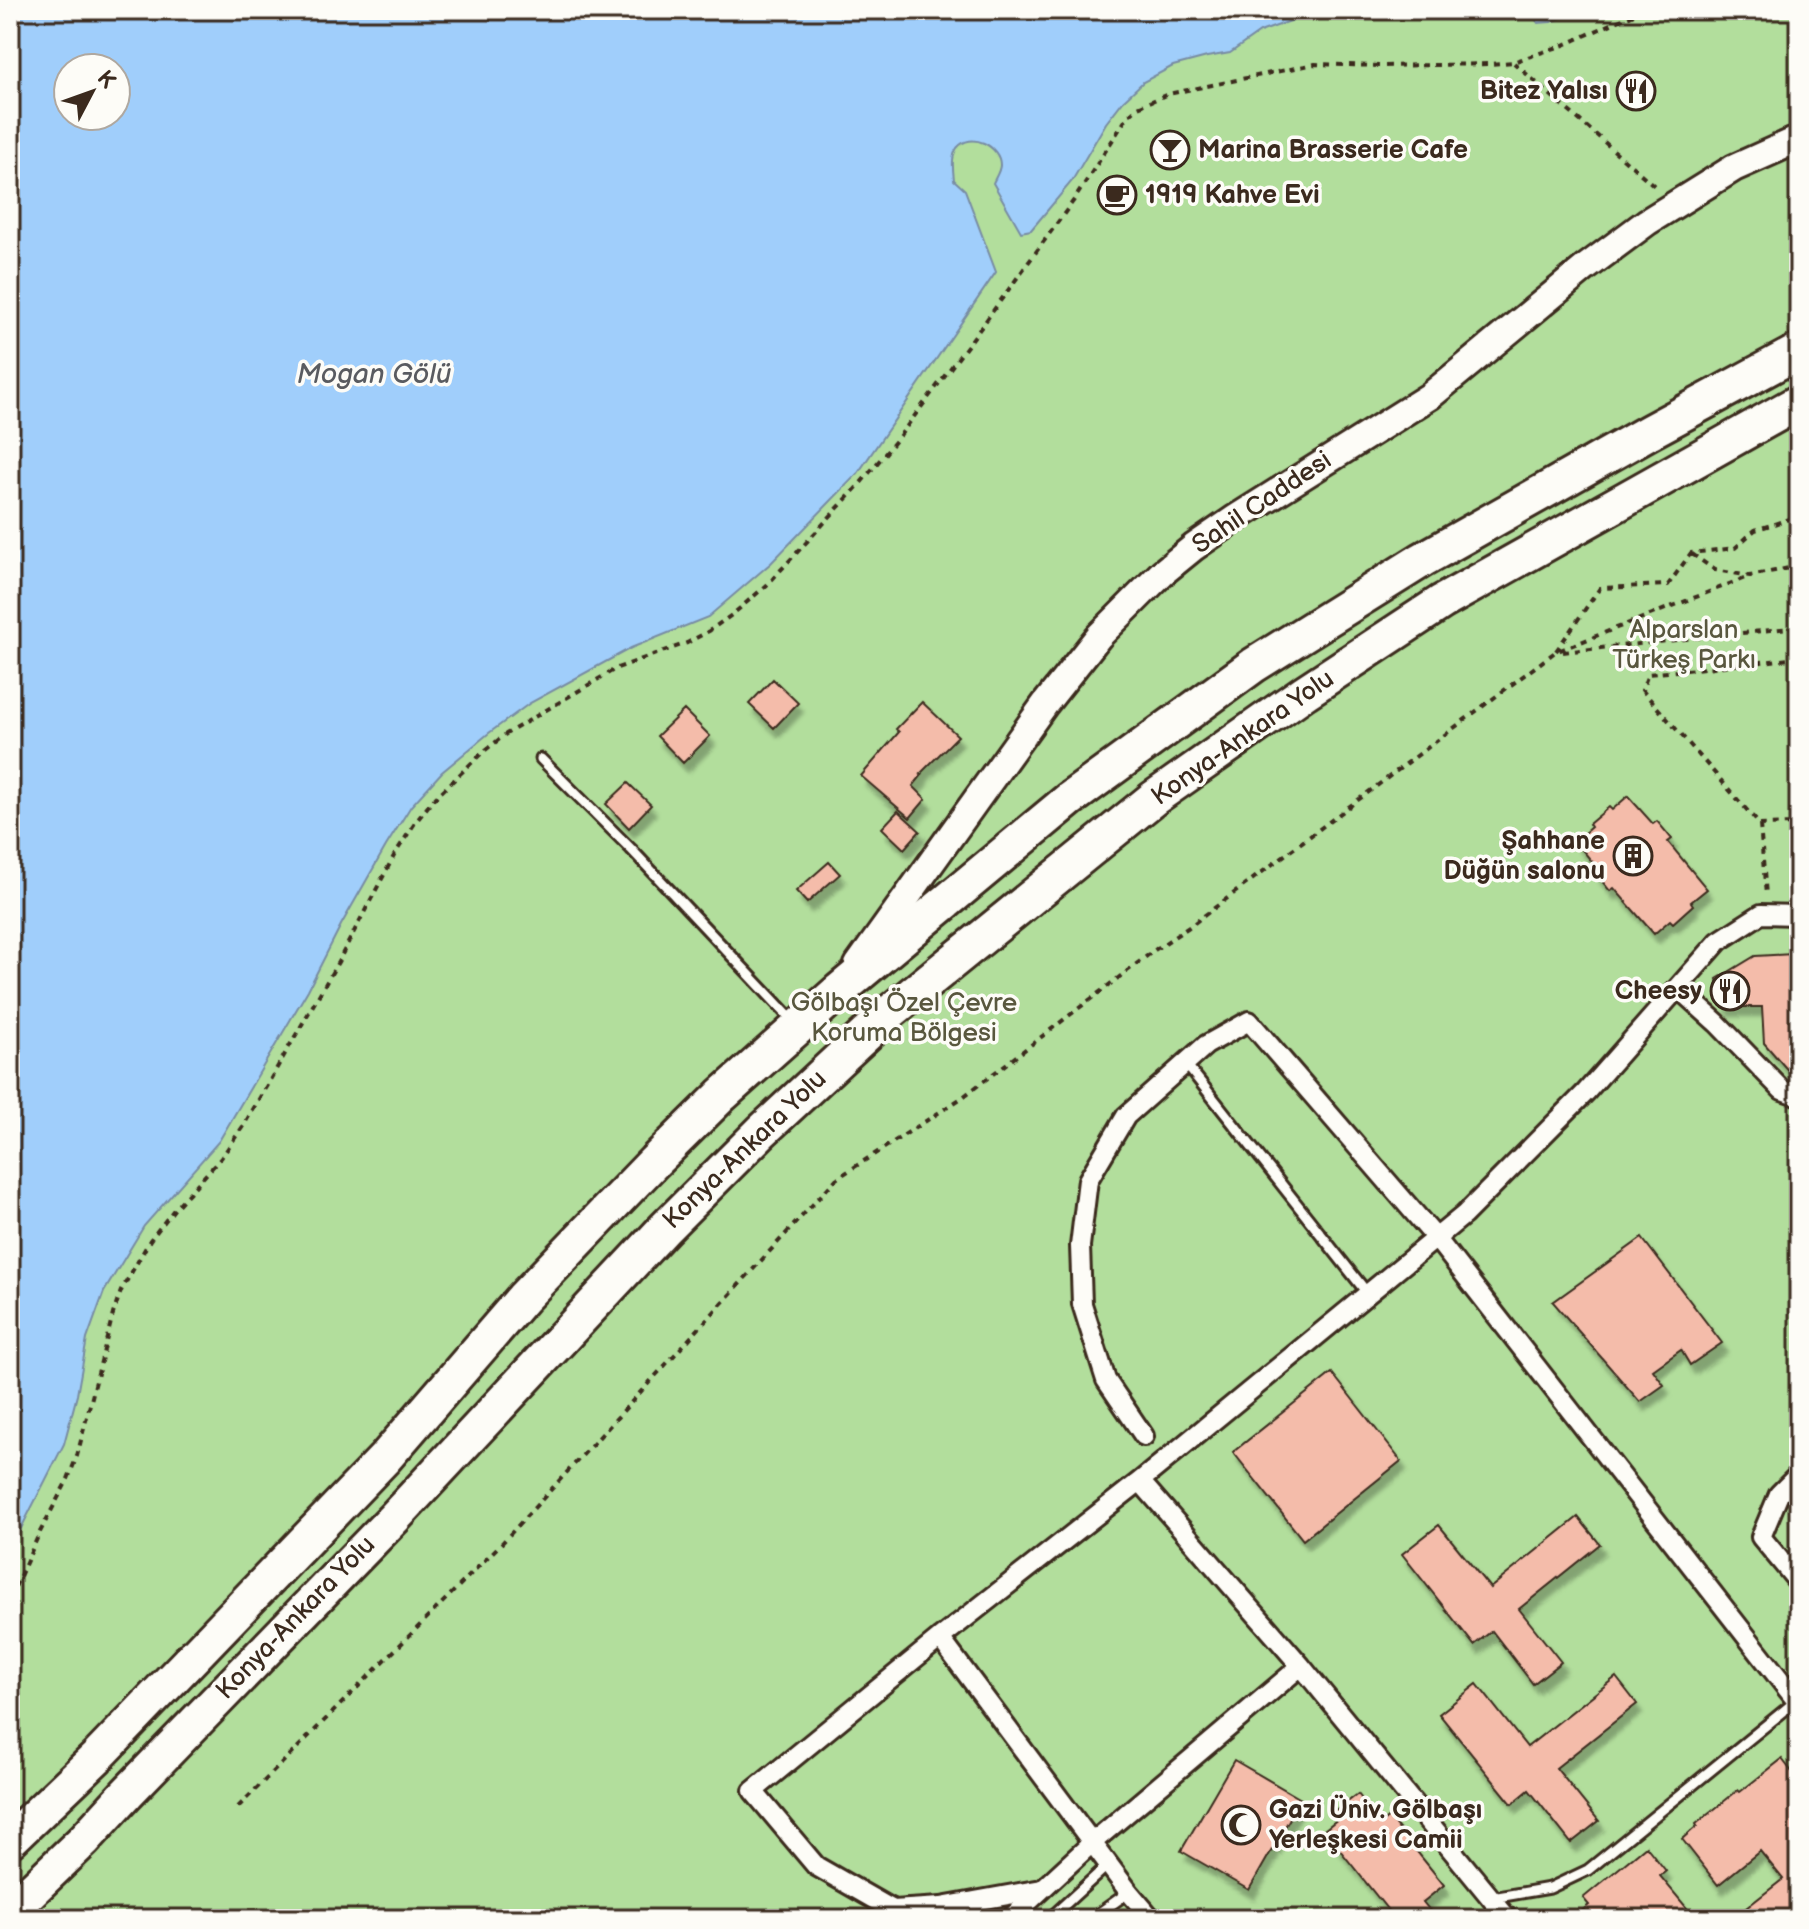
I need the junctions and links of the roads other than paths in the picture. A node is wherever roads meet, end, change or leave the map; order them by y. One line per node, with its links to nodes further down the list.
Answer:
1 (1799, 139): 7 (street, Sahil Caddesi)
2 (1799, 351): 7 (highway)
3 (1799, 402): 26 (highway, Konya-Ankara Yolu)
4 (541, 759): 8 (lane)
5 (1799, 915): 6 (street)
6 (1678, 988): 10 (street); 11 (street)
7 (840, 990): 8 (highway)
8 (798, 1027): 20 (highway)
9 (1186, 1064): 11 (street); 12 (lane); 13 (street)
10 (1799, 1096)
11 (1436, 1238): 12 (street); 19 (street)
12 (1368, 1294): 15 (street)
13 (1144, 1436)
14 (1799, 1474): 16 (street)
15 (1140, 1481): 17 (street); 18 (street)
16 (1799, 1583)
17 (940, 1638): 21 (street); 23 (street)
18 (1301, 1666): 21 (street); 25 (street)
19 (1798, 1702): 25 (lane)
20 (10, 1840)
21 (1093, 1842): 22 (street); 23 (street)
22 (1109, 1864): 24 (street); 28 (lane)
23 (1042, 1889): 27 (street)
24 (1129, 1892): 29 (lane); 30 (street)
25 (1491, 1899): 31 (street)
26 (10, 1911)
27 (1010, 1919)
28 (1049, 1919)
29 (1091, 1919)
30 (1152, 1919)
31 (1508, 1919)

